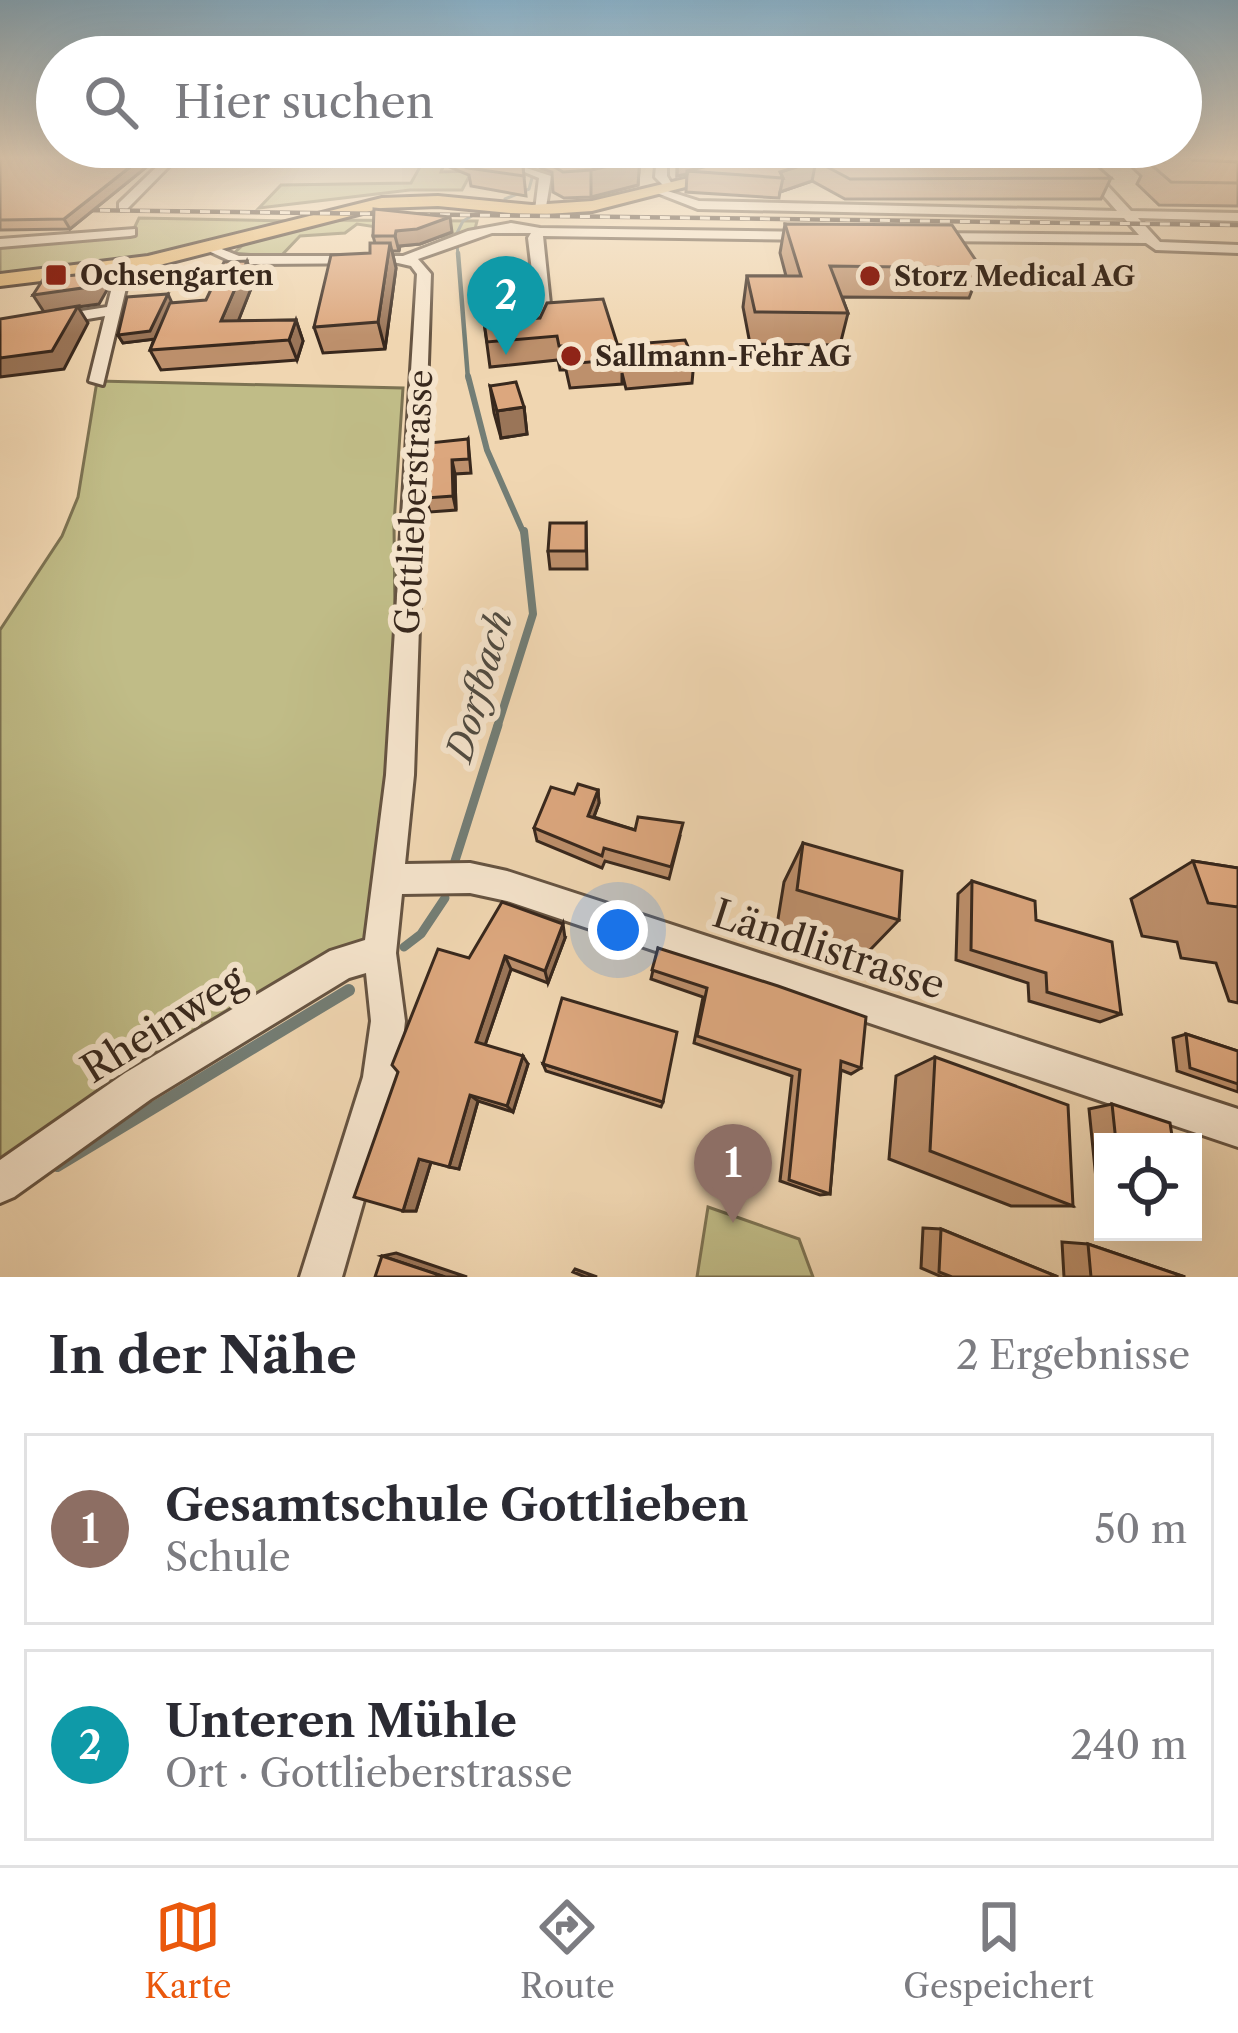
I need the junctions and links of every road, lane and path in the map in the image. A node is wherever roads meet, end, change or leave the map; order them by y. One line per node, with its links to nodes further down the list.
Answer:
1 (336, 216): 12 (main road)
2 (1131, 216): 10 (street)
3 (1207, 216): 4 (street)
4 (1238, 217)
5 (130, 232): 9 (street)
6 (539, 232): 7 (street); 13 (street); 18 (street)
7 (844, 236)
8 (913, 237): 10 (street)
9 (0, 243)
10 (1154, 243): 11 (street)
11 (1238, 249)
12 (217, 257): 13 (street); 14 (main road)
13 (406, 260): 20 (street, Gottlieberstrasse)
14 (124, 267): 15 (main road); 16 (street)
15 (0, 280)
16 (116, 310): 17 (street); 19 (street)
17 (0, 329)
18 (536, 329)
19 (97, 382)
20 (402, 878): 21 (street, Gottlieberstrasse); 22 (street, Ländlistrasse)
21 (383, 967): 23 (street, Rheinweg); 24 (street, Gottlieberstrasse)
22 (1238, 1128)
23 (0, 1183)
24 (321, 1277)

